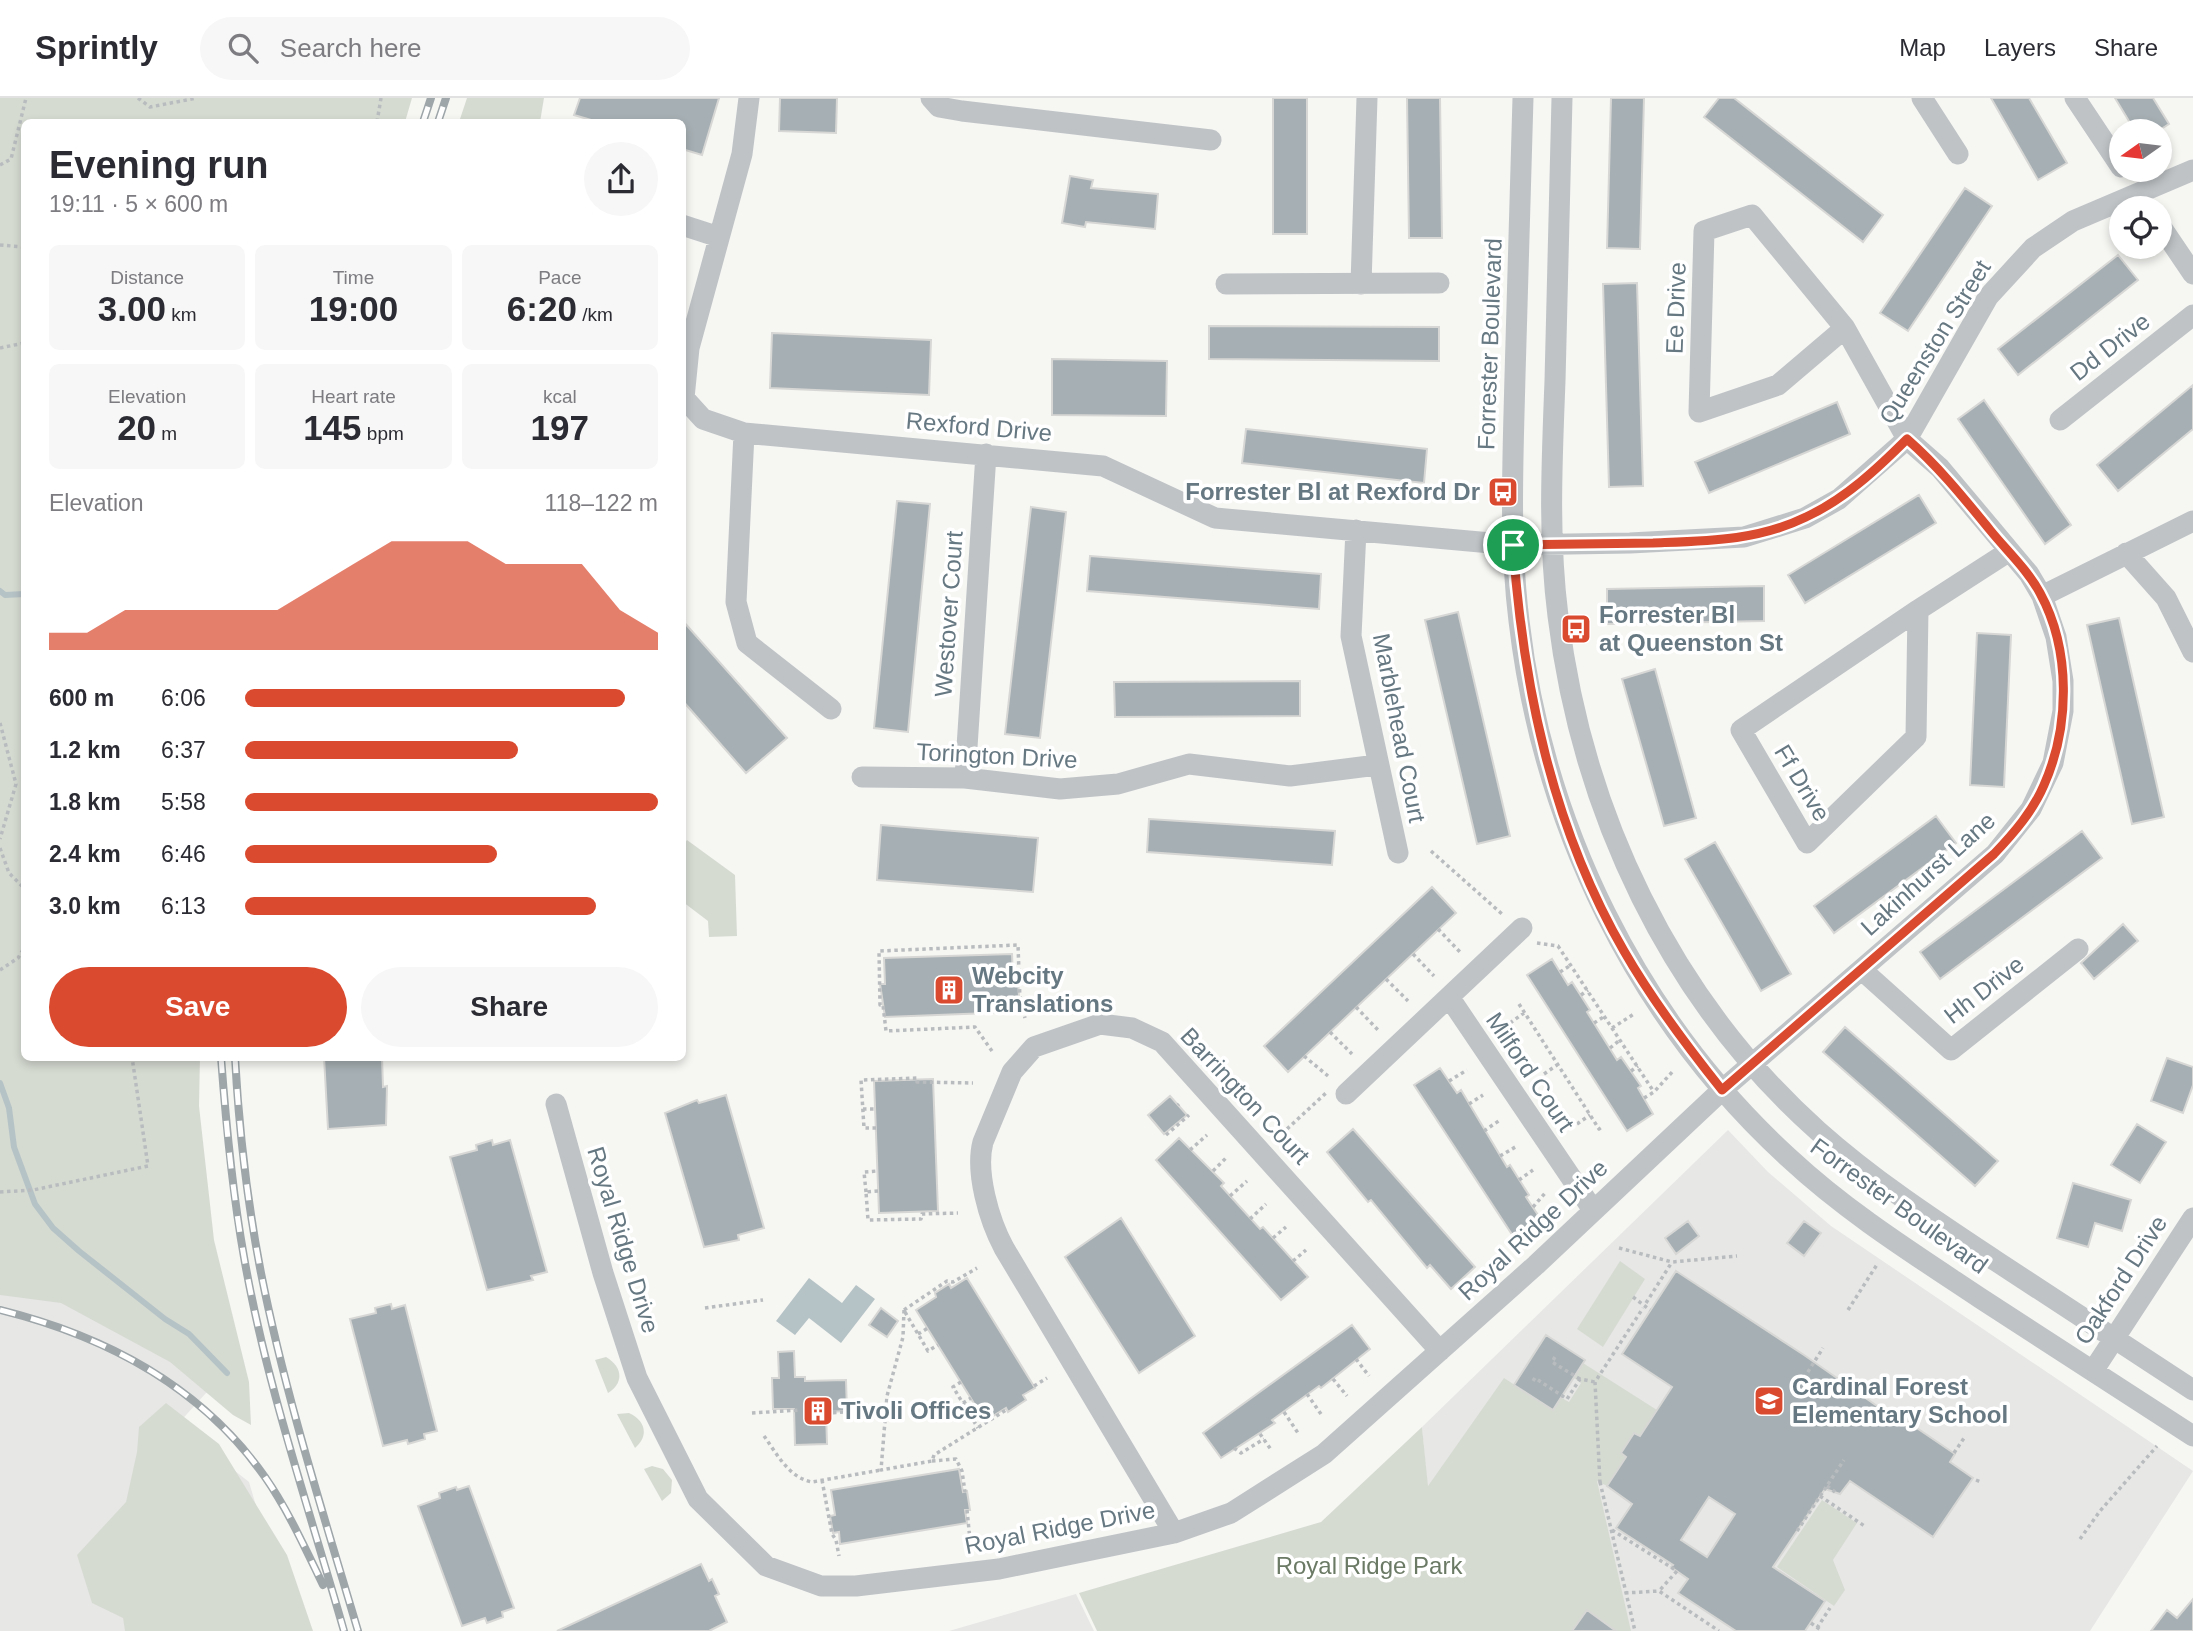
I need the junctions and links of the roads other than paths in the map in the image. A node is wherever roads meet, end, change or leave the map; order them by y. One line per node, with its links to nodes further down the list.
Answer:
1 (749, 98): 15 (street)
2 (931, 98): 8 (street)
3 (1367, 98): 20 (street)
4 (1523, 98): 34 (street, Forrester Boulevard)
5 (1562, 98): 33 (street, Forrester Boulevard)
6 (1922, 98): 10 (street)
7 (2075, 98): 9 (street)
8 (1211, 140)
9 (2109, 149)
10 (1958, 154)
11 (2193, 170): 12 (street, Queenston Street)
12 (2152, 196)
13 (2109, 213): 29 (street, Queenston Street)
14 (686, 226): 15 (street)
15 (719, 237): 23 (street)
16 (2172, 243): 17 (street)
17 (2193, 274)
18 (1439, 283): 20 (street)
19 (1226, 284): 20 (street)
20 (1361, 284)
21 (2193, 315): 26 (street, Dd Drive)
22 (1845, 328): 22 (street, Ee Drive); 29 (street, Ee Drive)
23 (686, 373)
24 (686, 400): 25 (street)
25 (703, 419): 27 (street); 28 (street, Rexford Drive)
26 (2060, 419)
27 (686, 426)
28 (744, 433): 30 (street, Rexford Drive); 40 (street)
29 (1907, 439): 33 (street, Queenston Street); 35 (street, Lakinhurst Lane)
30 (986, 454): 32 (street, Rexford Drive); 43 (street, Westover Court)
31 (2193, 521): 36 (street)
32 (1356, 530): 34 (street, Rexford Drive); 41 (street, Marblehead Court)
33 (1553, 544): 34 (street, Queenston Street); 49 (street, Forrester Boulevard)
34 (1513, 545): 51 (street, Forrester Boulevard)
35 (2008, 552): 37 (street, Lakinhurst Lane); 38 (street, Ff Drive)
36 (2126, 553): 37 (street); 39 (street)
37 (2042, 596): 47 (street, Lakinhurst Lane)
38 (1918, 610): 38 (street, Ff Drive)
39 (2193, 652)
40 (831, 709)
41 (1377, 765): 43 (street, Torington Drive); 44 (street, Marblehead Court)
42 (862, 778): 43 (street, Torington Drive)
43 (965, 778)
44 (1398, 853)
45 (1522, 928): 48 (street)
46 (2078, 949): 47 (street, Hh Drive)
47 (1862, 970): 49 (street, Lakinhurst Lane)
48 (1449, 997): 50 (street); 53 (street, Milford Court)
49 (1752, 1064): 51 (street, Lakinhurst Lane); 55 (street, Forrester Boulevard)
50 (1341, 1089)
51 (1722, 1090): 53 (street, Royal Ridge Drive); 57 (street, Forrester Boulevard)
52 (555, 1104): 60 (street, Royal Ridge Drive)
53 (1593, 1210): 56 (street, Royal Ridge Drive)
54 (2193, 1218): 55 (street, Oakford Drive)
55 (2114, 1339): 57 (street, Oakford Drive); 58 (street, Forrester Boulevard)
56 (1440, 1351): 60 (street, Royal Ridge Drive); 60 (street, Barrington Court)
57 (2093, 1371): 59 (street, Forrester Boulevard)
58 (2193, 1390)
59 (2193, 1436)
60 (1174, 1533)

